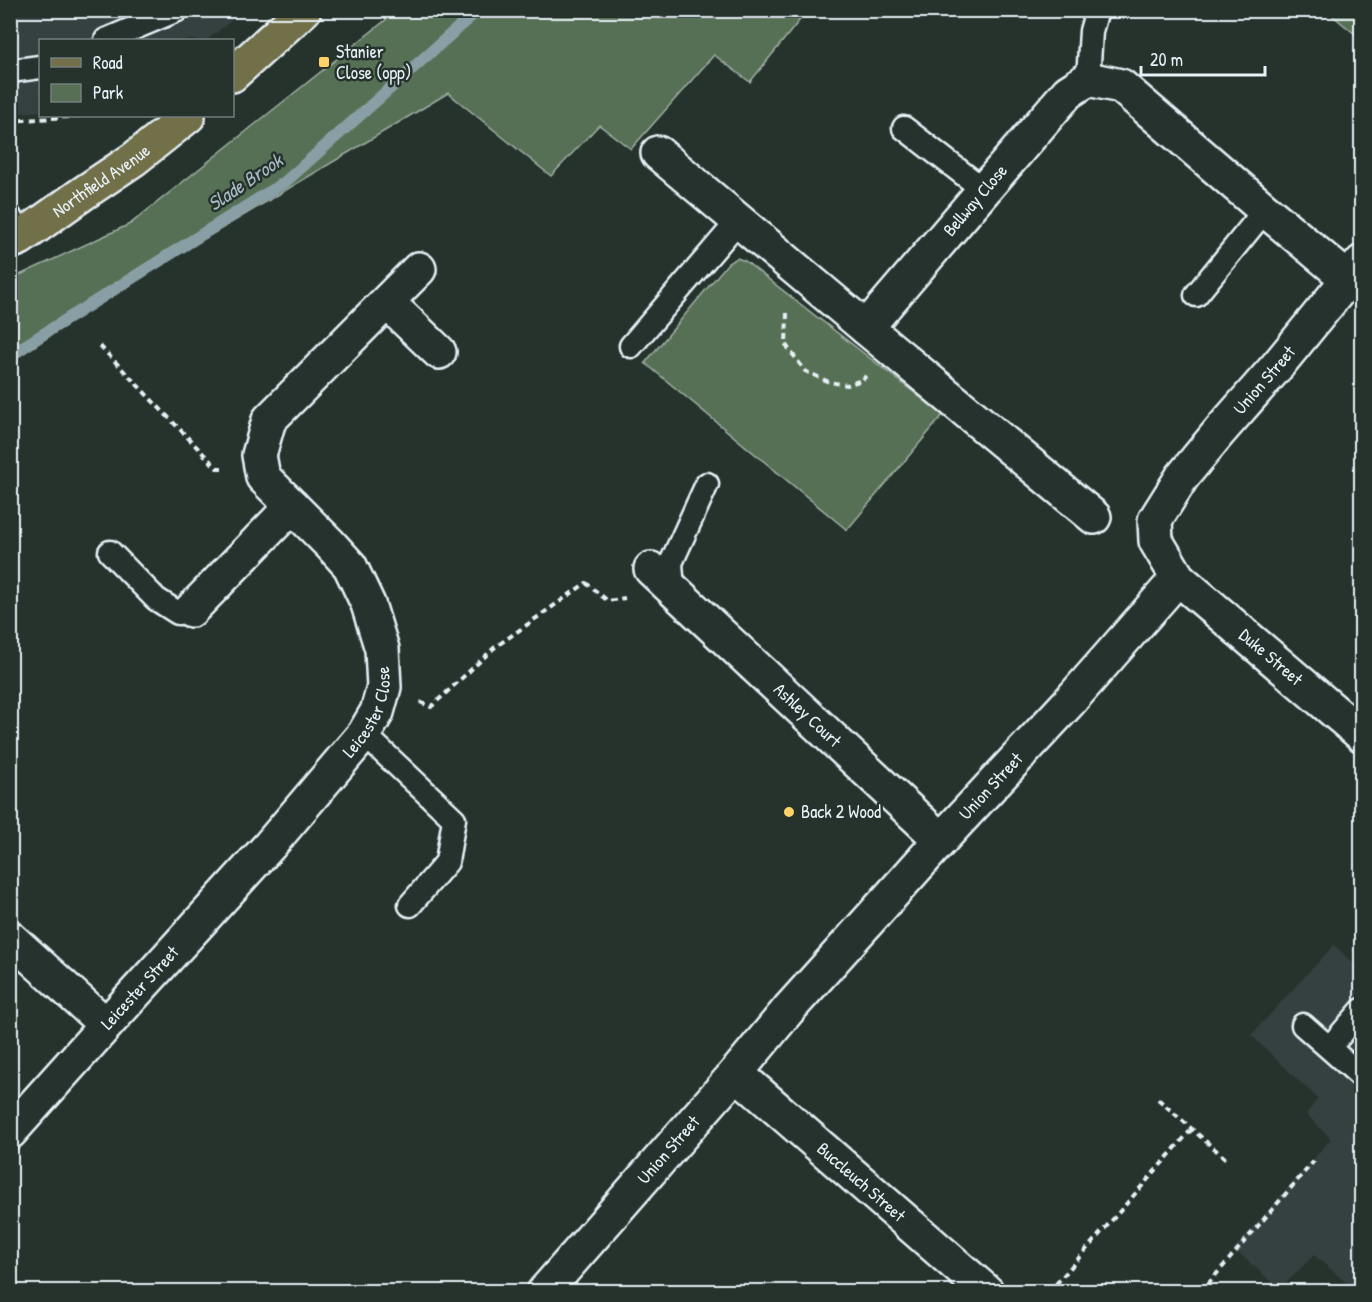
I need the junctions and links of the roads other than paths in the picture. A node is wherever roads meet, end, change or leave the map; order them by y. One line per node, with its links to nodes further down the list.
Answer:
1 (177, 10): 4 (lane)
2 (304, 10): 7 (main road)
3 (1097, 10): 8 (lane)
4 (108, 39)
5 (39, 67): 6 (lane)
6 (10, 71)
7 (234, 73)
8 (1088, 79): 12 (street, Bellway Close); 13 (street)
9 (187, 117): 15 (main road, Northfield Avenue)
10 (904, 128): 12 (lane)
11 (658, 153): 14 (street)
12 (984, 190): 20 (street, Bellway Close)
13 (1265, 210): 17 (street); 18 (lane)
14 (739, 220): 20 (street); 21 (lane)
15 (14, 232)
16 (419, 269): 19 (street, Leicester Close)
17 (1355, 271): 27 (street, Union Street)
18 (1196, 295)
19 (387, 302): 22 (street); 24 (street, Leicester Close)
20 (866, 328): 25 (street)
21 (631, 346)
22 (439, 352)
23 (707, 484): 28 (lane)
24 (292, 506): 29 (street); 30 (street, Leicester Close)
25 (1094, 517)
26 (110, 552): 29 (lane)
27 (1178, 578): 31 (street, Duke Street); 32 (street, Union Street)
28 (662, 580): 32 (street, Ashley Court)
29 (191, 610)
30 (364, 734): 33 (street, Leicester Close); 34 (lane)
31 (1362, 735)
32 (941, 840): 40 (street, Union Street)
33 (270, 845): 37 (street, Leicester Street)
34 (410, 906)
35 (10, 938): 37 (street)
36 (1362, 1010): 39 (lane)
37 (105, 1025): 42 (street, Leicester Street)
38 (1304, 1025): 39 (lane)
39 (1329, 1048): 41 (lane)
40 (736, 1073): 43 (street, Union Street); 44 (street, Buccleuch Street)
41 (1362, 1077)
42 (10, 1132)
43 (544, 1292)
44 (987, 1292)

